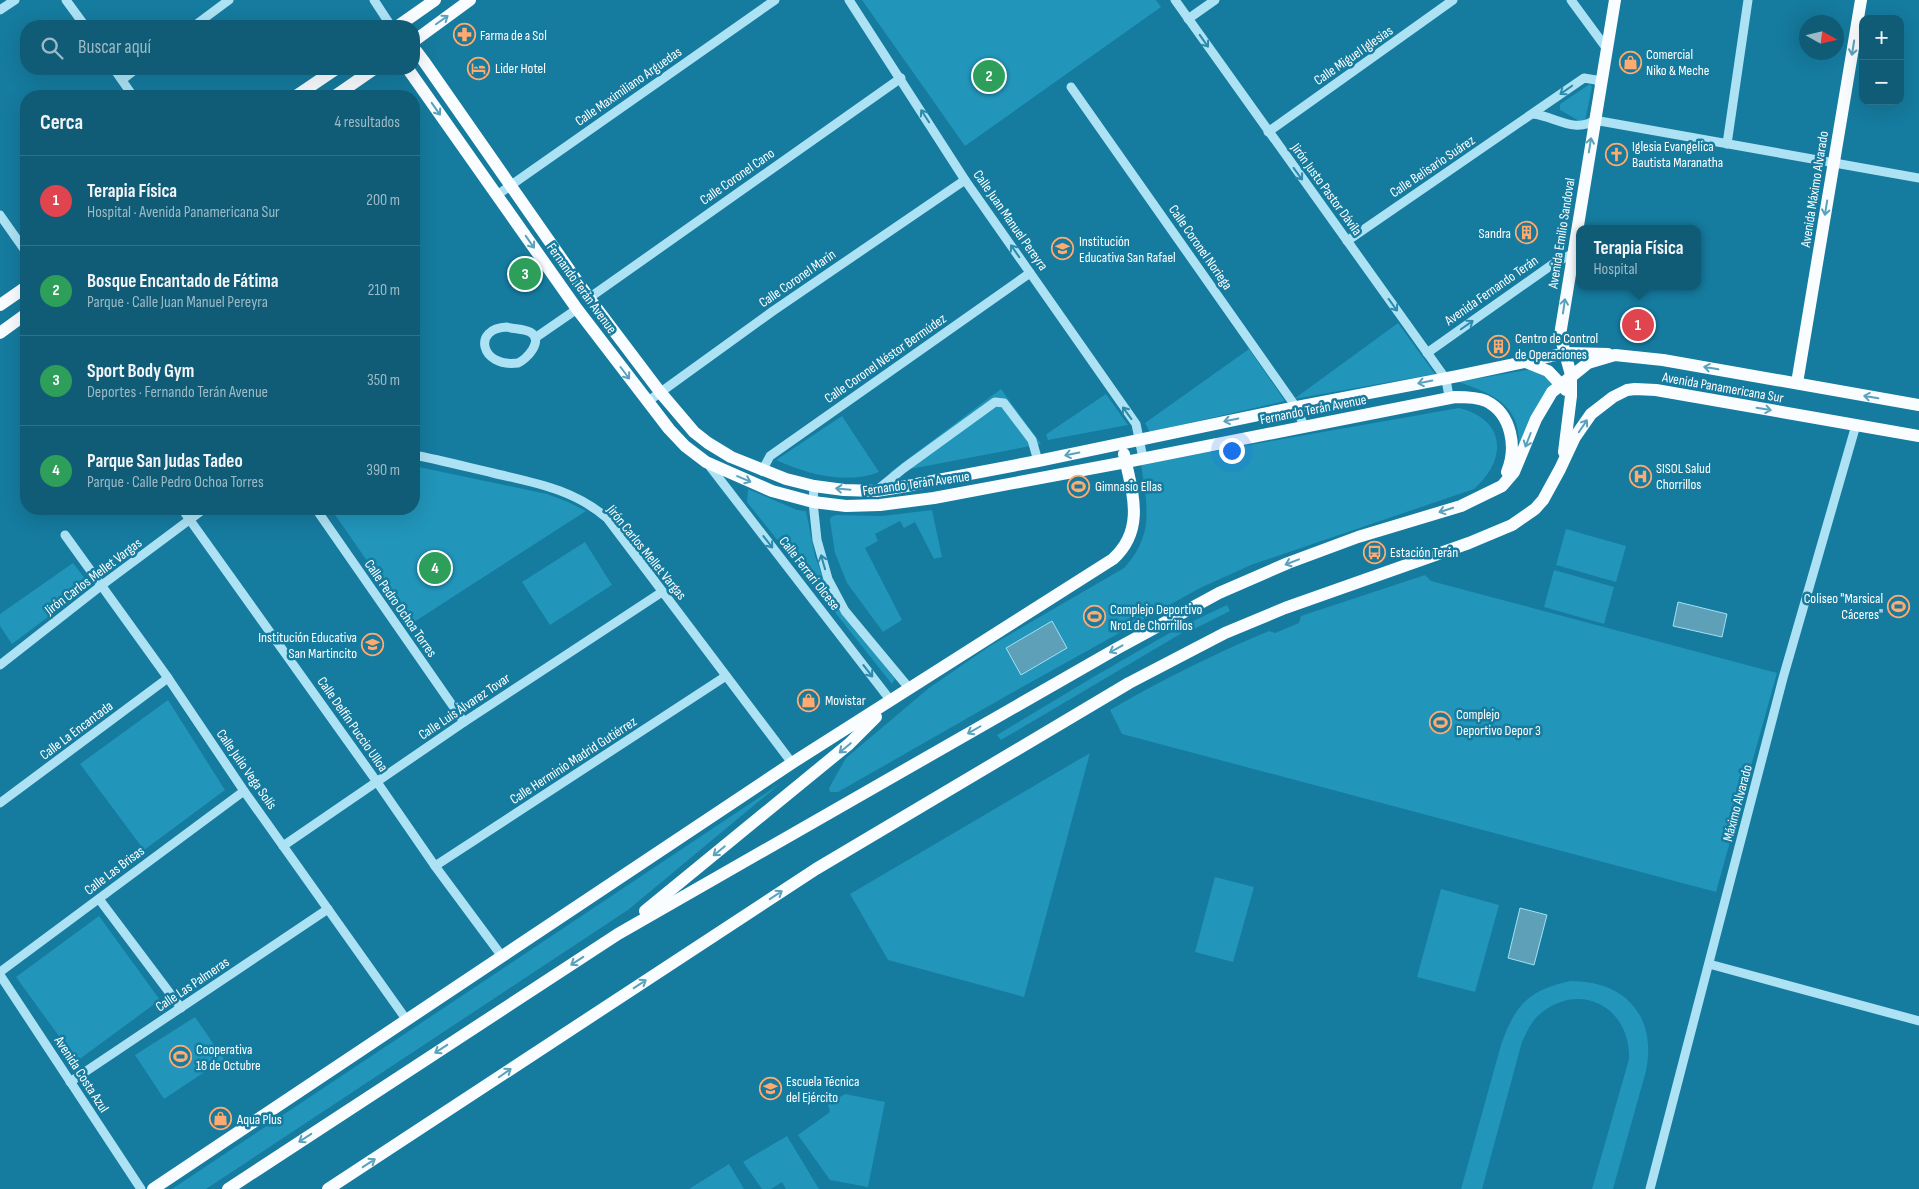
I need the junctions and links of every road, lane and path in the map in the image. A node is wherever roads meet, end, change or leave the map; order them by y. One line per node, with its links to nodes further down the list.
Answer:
1 (15, 0): 16 (street)
2 (66, 0): 18 (street)
3 (374, 0): 20 (street)
4 (434, 0): 21 (main road)
5 (470, 0): 22 (main road, one-way to 5)
6 (775, 0): 44 (street, Calle Maximiliano Arguedas)
7 (848, 0): 30 (street, Calle Juan Manuel Pereyra)
8 (1175, 0): 17 (street, Jirón Justo Pastor Dávila)
9 (1215, 0): 17 (street)
10 (1453, 0): 39 (street, Calle Miguel Iglesias)
11 (1570, 0): 23 (street)
12 (1615, 0): 23 (main road, Avenida Emilio Sandoval)
13 (1748, 0): 40 (street)
14 (1861, 0): 41 (main road, Avenida Máximo Alvarado, one-way to 41)
15 (225, 1): 19 (street)
16 (0, 10)
17 (1188, 19): 39 (street, Jirón Justo Pastor Dávila, one-way to 39)
18 (81, 20)
19 (201, 20)
20 (387, 20)
21 (406, 20)
22 (420, 37)
23 (1607, 49): 32 (main road, Avenida Emilio Sandoval)
24 (420, 56): 44 (main road, Fernando Terán Avenue)
25 (118, 75): 31 (street)
26 (128, 75): 31 (street)
27 (327, 75): 35 (main road)
28 (365, 75): 36 (main road)
29 (412, 75): 45 (main road, Fernando Terán Avenue, one-way to 45)
30 (901, 78): 43 (street, Calle Juan Manuel Pereyra, one-way to 30); 54 (street, Calle Coronel Cano)
31 (122, 80): 34 (street)
32 (1600, 85): 37 (street, Calle Belisario Suárez, one-way to 37); 38 (main road, Avenida Emilio Sandoval)
33 (1072, 87): 73 (street, Calle Coronel Noriega)
34 (129, 90)
35 (305, 90)
36 (344, 90)
37 (1533, 114): 38 (street); 49 (street, Calle Belisario Suárez)
38 (1594, 120): 40 (street); 47 (main road, Avenida Emilio Sandoval, one-way to 38)
39 (1268, 132): 49 (street, Jirón Justo Pastor Dávila, one-way to 49)
40 (1727, 144): 41 (street)
41 (1834, 163): 42 (street); 66 (main road, Avenida Máximo Alvarado, one-way to 66)
42 (1919, 178)
43 (965, 180): 52 (street, Calle Juan Manuel Pereyra, one-way to 43); 68 (street, Calle Coronel Marín)
44 (512, 185): 45 (street, Calle Maximiliano Arguedas); 54 (main road, Fernando Terán Avenue)
45 (497, 195): 56 (main road, Fernando Terán Avenue, one-way to 56)
46 (0, 215): 50 (street)
47 (1577, 225)
48 (1576, 230): 51 (main road, Avenida Emilio Sandoval, one-way to 48)
49 (1347, 241): 60 (street, Jirón Justo Pastor Dávila, one-way to 60)
50 (20, 243)
51 (1572, 254): 60 (street, Avenida Fernando Terán, one-way to 51); 61 (main road, Avenida Emilio Sandoval, one-way to 51)
52 (1030, 273): 77 (street, Calle Juan Manuel Pereyra, one-way to 52); 85 (street, Calle Coronel Néstor Bermúdez)
53 (20, 291): 55 (main road)
54 (589, 298): 68 (main road, Fernando Terán Avenue)
55 (0, 306)
56 (577, 309): 59 (street); 71 (main road, Fernando Terán Avenue, one-way to 71)
57 (20, 318): 58 (main road)
58 (0, 333)
59 (535, 338): 59 (street)
60 (1427, 353): 65 (street, Jirón Justo Pastor Dávila)
61 (1566, 353): 62 (main road); 63 (main road); 64 (main road, Avenida Emilio Sandoval)
62 (1615, 355): 64 (main road, Avenida Panamericana Sur); 66 (main road, Avenida Panamericana Sur, one-way to 62)
63 (1524, 361): 65 (main road); 67 (main road)
64 (1571, 375): 67 (main road, Avenida Panamericana Sur); 69 (main road, Avenida Emilio Sandoval)
65 (1446, 379): 70 (street, Jirón Justo Pastor Dávila); 73 (main road, Fernando Terán Avenue, one-way to 73)
66 (1797, 383): 72 (main road, Avenida Panamericana Sur, one-way to 66)
67 (1561, 384): 69 (main road); 88 (main road, Avenida Panamericana Sur, one-way to 88)
68 (660, 392): 71 (street, Calle Coronel Marín); 85 (main road, Fernando Terán Avenue)
69 (1571, 396): 84 (main road, Avenida Emilio Sandoval)
70 (1449, 398): 75 (main road, Fernando Terán Avenue); 88 (main road, Fernando Terán Avenue)
71 (647, 402): 82 (main road, Fernando Terán Avenue)
72 (1919, 405)
73 (1296, 407): 75 (street, Calle Coronel Noriega); 77 (main road, Fernando Terán Avenue, one-way to 77)
74 (1856, 425): 76 (main road, Avenida Panamericana Sur); 84 (main road, Avenida Panamericana Sur, one-way to 74); 113 (street, Máximo Alvarado)
75 (1304, 426): 80 (main road, Fernando Terán Avenue)
76 (1919, 436)
77 (1140, 440): 78 (main road, Fernando Terán Avenue); 80 (street, Calle Juan Manuel Pereyra)
78 (1122, 444): 81 (main road, Fernando Terán Avenue, one-way to 81); 83 (main road)
79 (420, 456): 96 (street, Jirón Carlos Mellet Vargas)
80 (1143, 458): 83 (main road, Fernando Terán Avenue)
81 (1038, 461): 87 (main road, Fernando Terán Avenue); 87 (street)
82 (706, 462): 89 (main road, Fernando Terán Avenue, one-way to 89); 101 (street, Calle Ferrari Olcese, one-way to 101)
83 (1126, 462): 89 (main road, Fernando Terán Avenue); 100 (main road)
84 (1560, 470): 122 (main road, Avenida Panamericana Sur, one-way to 84)
85 (762, 471): 86 (main road, Fernando Terán Avenue)
86 (814, 486): 87 (main road, Fernando Terán Avenue, one-way to 86); 89 (street, Calle Ferrari Olcese)
87 (876, 491)
88 (1491, 492): 111 (main road, one-way to 111)
89 (812, 502): 100 (street, Calle Ferrari Olcese, one-way to 89)
90 (187, 515): 93 (street, Calle Delfín Puccio Ulloa)
91 (196, 515): 93 (street, Jirón Carlos Mellet Vargas)
92 (320, 515): 102 (street, Calle Pedro Ochoa Torres)
93 (190, 519): 95 (street, Jirón Carlos Mellet Vargas); 104 (street, Calle Delfín Puccio Ulloa)
94 (65, 535): 95 (street, Calle Julio Vega Solís)
95 (102, 585): 97 (street, Jirón Carlos Mellet Vargas); 99 (street, Calle Julio Vega Solís)
96 (662, 592): 98 (street, Jirón Carlos Mellet Vargas); 102 (street, Calle Luis Álvarez Tovar)
97 (0, 665)
98 (726, 676): 103 (street, Jirón Carlos Mellet Vargas); 108 (street, Calle Herminio Madrid Gutiérrez)
99 (168, 678): 105 (street, Calle Julio Vega Solís); 106 (street, Calle La Encantada)
100 (909, 688): 101 (main road)
101 (891, 701): 103 (main road); 111 (main road, one-way to 111)
102 (464, 722): 104 (street, Calle Luis Álvarez Tovar)
103 (792, 764): 112 (main road)
104 (377, 782): 107 (street, Calle Luis Álvarez Tovar); 108 (street, Calle Delfín Puccio Ulloa)
105 (244, 790): 107 (street, Calle Julio Vega Solís); 109 (street, Calle Las Brisas)
106 (0, 804)
107 (283, 846): 110 (street, Calle Julio Vega Solís)
108 (435, 866): 112 (street, Calle Delfín Puccio Ulloa)
109 (99, 899): 114 (street, Calle Las Brisas); 115 (street)
110 (328, 909): 115 (street, Calle Las Palmeras); 116 (street, Calle Julio Vega Solís)
111 (618, 934): 121 (main road, one-way to 121)
112 (502, 955): 116 (main road)
113 (1709, 964): 117 (street); 123 (street, Máximo Alvarado)
114 (0, 973): 118 (street, Avenida Costa Azul)
115 (180, 1008): 118 (street, Calle Las Palmeras)
116 (406, 1019): 120 (main road)
117 (1919, 1021)
118 (70, 1082): 119 (street, Avenida Costa Azul)
119 (141, 1189)
120 (152, 1189)
121 (228, 1189)
122 (328, 1189)
123 (1650, 1189)

